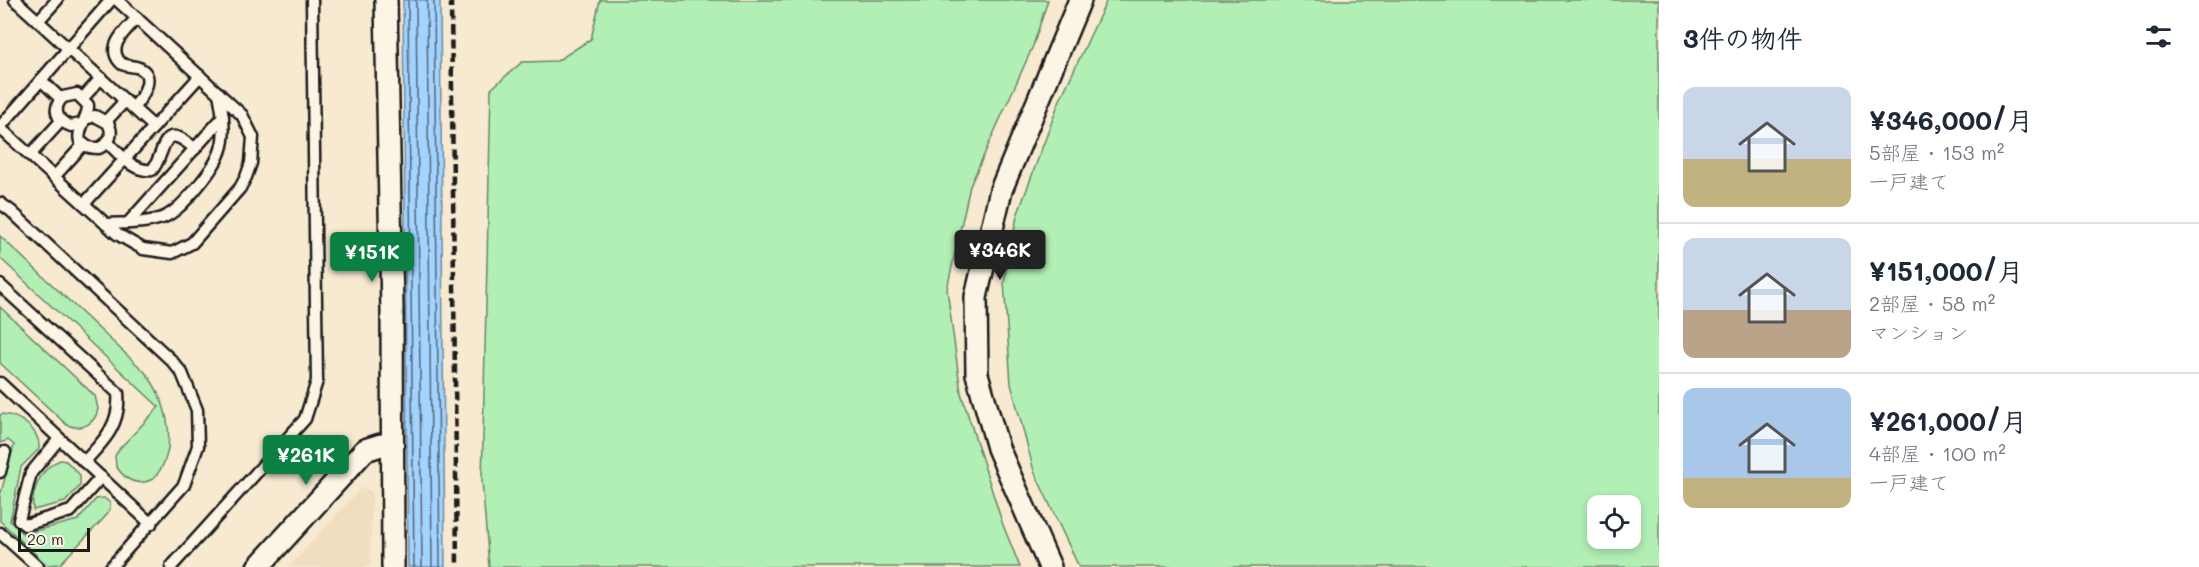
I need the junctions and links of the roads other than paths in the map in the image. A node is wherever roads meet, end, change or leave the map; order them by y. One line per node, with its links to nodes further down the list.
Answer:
1 (15, 0): 9 (lane)
2 (57, 0): 9 (lane)
3 (111, 0): 10 (lane)
4 (117, 0): 8 (lane)
5 (312, 0): 46 (lane)
6 (386, 0): 48 (street)
7 (1080, 0): 49 (street)
8 (137, 18): 11 (lane); 17 (lane)
9 (38, 21): 10 (lane)
10 (69, 49): 12 (lane); 13 (lane)
11 (200, 76): 14 (lane); 23 (lane)
12 (101, 78): 15 (lane); 17 (lane)
13 (40, 81): 16 (lane); 22 (lane)
14 (219, 93): 18 (lane); 33 (lane)
15 (83, 98): 16 (lane); 20 (lane)
16 (61, 99): 19 (lane)
17 (129, 104): 21 (lane); 23 (lane)
18 (223, 117): 26 (lane); 32 (lane)
19 (61, 121): 20 (lane); 27 (lane)
20 (83, 121): 21 (lane); 25 (lane)
21 (106, 121): 24 (lane)
22 (0, 127): 27 (lane)
23 (154, 127): 28 (lane)
24 (108, 143): 25 (lane); 28 (lane)
25 (84, 144): 29 (lane)
26 (195, 149): 28 (lane); 32 (lane)
27 (30, 155): 29 (lane)
28 (125, 159): 31 (lane)
29 (54, 177): 31 (lane)
30 (0, 203): 42 (lane)
31 (84, 204): 33 (lane)
32 (128, 223): 33 (lane)
33 (106, 224)
34 (0, 285): 39 (lane)
35 (0, 383): 36 (lane)
36 (59, 439): 39 (lane); 41 (lane)
37 (381, 445): 47 (street)
38 (0, 453): 40 (lane)
39 (84, 462): 41 (lane)
40 (0, 472)
41 (101, 477): 42 (lane)
42 (151, 524): 45 (lane)
43 (2, 539): 44 (lane)
44 (31, 565)
45 (111, 567)
46 (171, 567)
47 (258, 567)
48 (393, 567)
49 (1050, 567)

